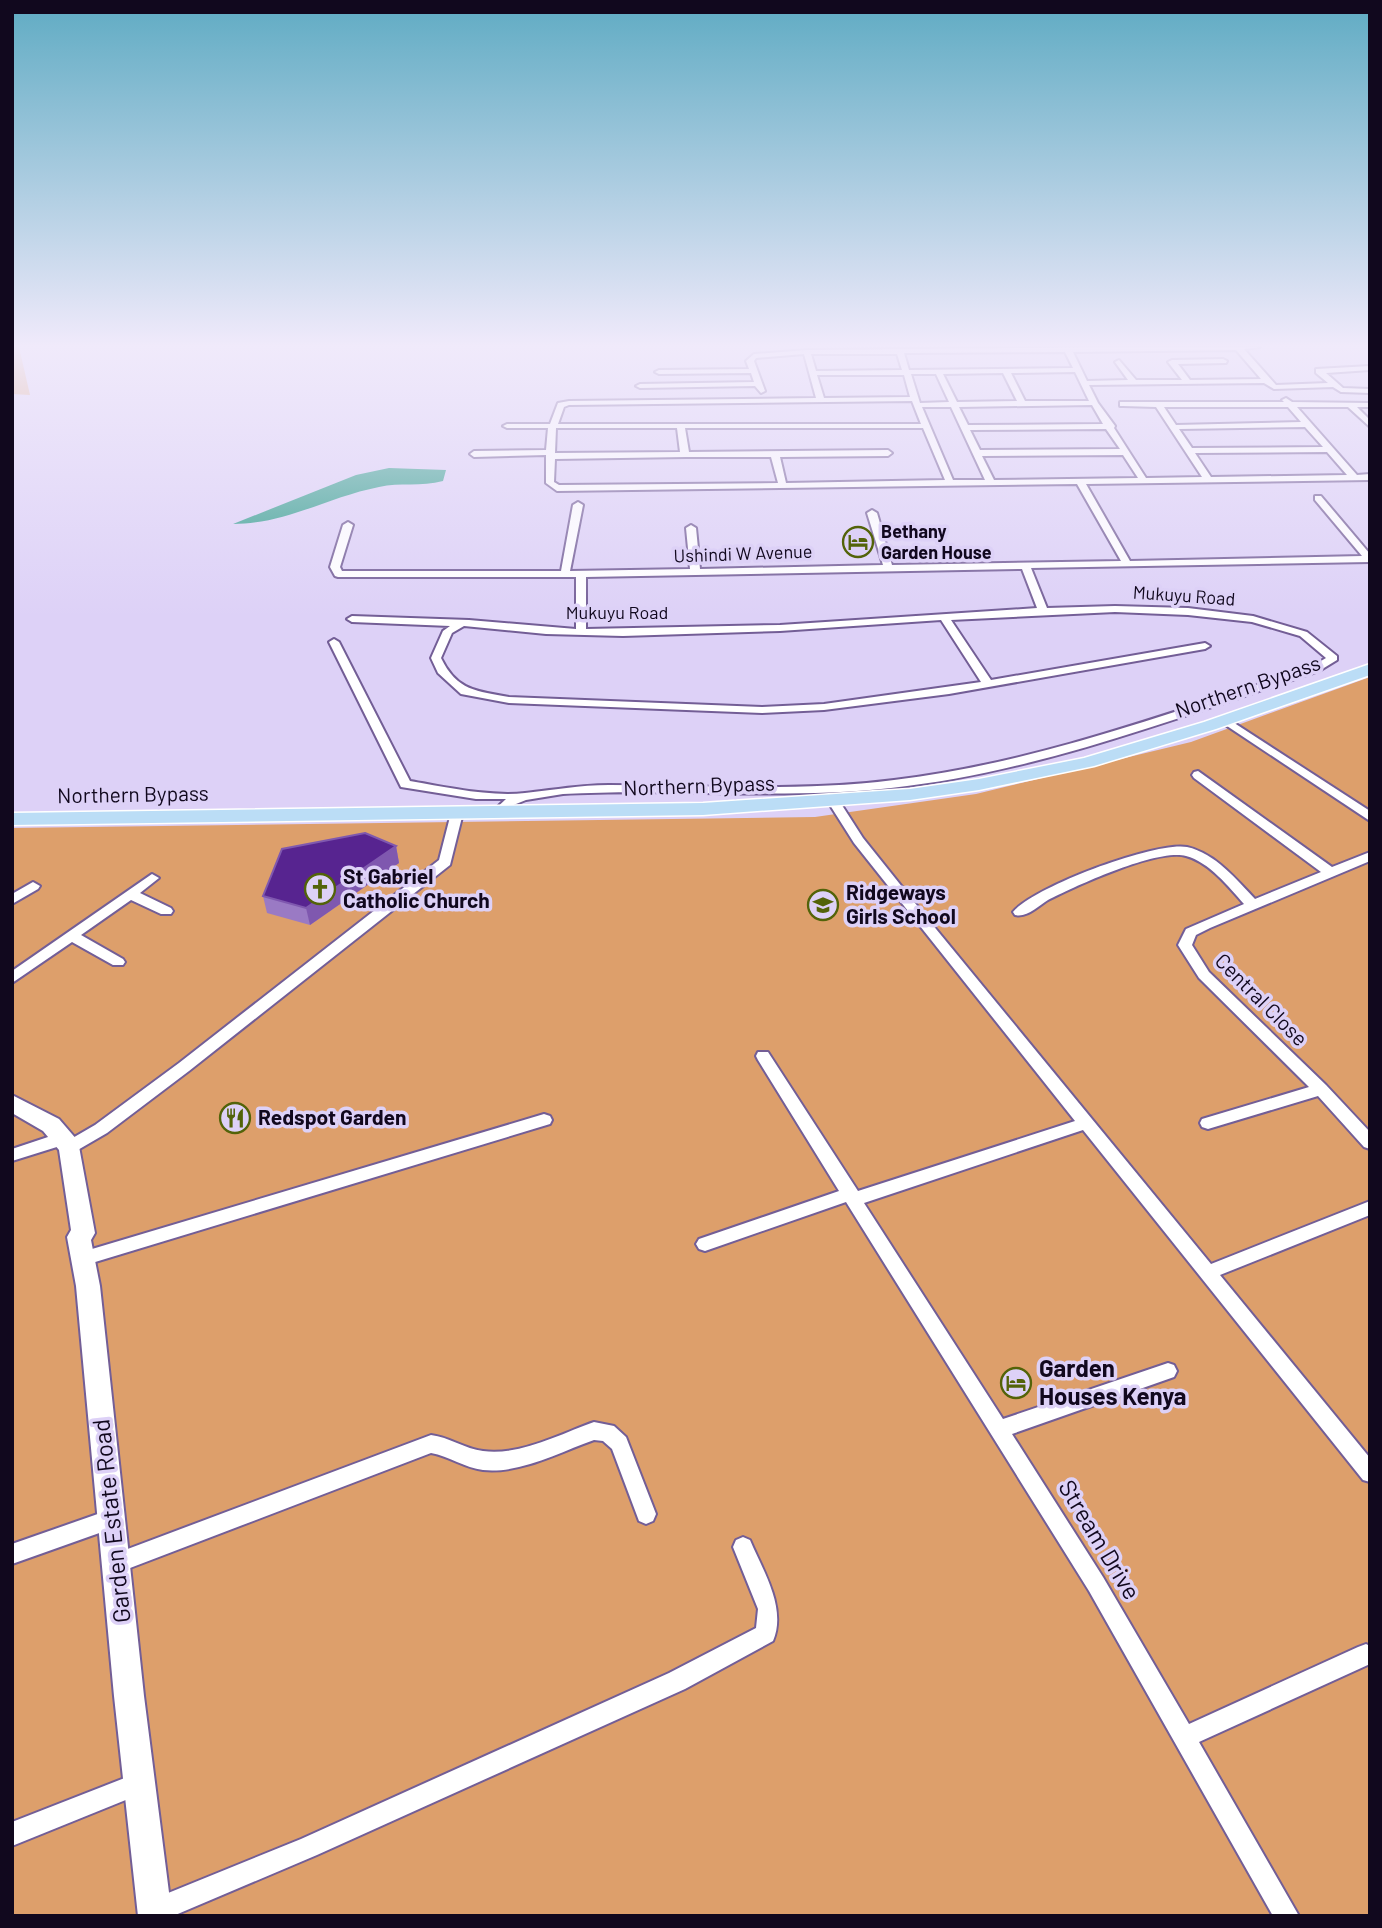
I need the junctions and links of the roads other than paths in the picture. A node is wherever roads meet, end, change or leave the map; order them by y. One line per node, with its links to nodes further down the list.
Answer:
1 (551, 437): 14 (street)
2 (682, 437): 16 (street)
3 (930, 437): 23 (street)
4 (970, 437): 12 (street)
5 (1117, 437): 10 (street)
6 (1181, 437): 9 (street)
7 (1319, 437): 8 (street)
8 (1330, 449): 9 (street); 17 (street)
9 (1191, 451): 19 (street)
10 (1126, 452): 12 (street); 21 (street)
11 (888, 453): 15 (street)
12 (978, 453): 24 (street)
13 (474, 454): 14 (street)
14 (550, 454): 16 (street); 22 (street)
15 (775, 454): 16 (street); 22 (street)
16 (685, 455)
17 (1354, 477): 18 (street); 19 (street)
18 (1370, 477)
19 (1209, 480): 21 (street)
20 (1080, 481): 21 (street); 24 (street); 31 (street)
21 (1144, 481)
22 (782, 483): 23 (street)
23 (950, 483): 24 (street)
24 (991, 483)
25 (1318, 498): 30 (street)
26 (578, 505): 35 (street)
27 (872, 513): 33 (street)
28 (348, 525): 35 (street, Ushindi W Avenue)
29 (691, 527): 34 (street)
30 (1369, 559): 31 (street, Ushindi W Avenue)
31 (1127, 563): 32 (street, Ushindi W Avenue)
32 (1025, 565): 33 (street, Ushindi W Avenue); 37 (street)
33 (888, 567): 34 (street, Ushindi W Avenue)
34 (695, 571): 36 (street, Ushindi W Avenue)
35 (565, 574): 36 (street, Ushindi W Avenue)
36 (581, 574): 41 (street)
37 (1043, 610): 38 (street, Mukuyu Road); 46 (street, Mukuyu Road)
38 (944, 617): 41 (street, Mukuyu Road); 45 (street)
39 (352, 620): 40 (street, Mukuyu Road)
40 (462, 623): 41 (street, Mukuyu Road); 45 (street)
41 (581, 631)
42 (334, 642): 52 (street, Mukuyu Road)
43 (1205, 646): 45 (street)
44 (1370, 668): 47 (main road, Northern Bypass)
45 (988, 685)
46 (1177, 714): 48 (street); 49 (street, Mukuyu Road)
47 (1225, 720): 48 (main road, Northern Bypass); 58 (street)
48 (1197, 729): 51 (main road, Northern Bypass)
49 (1004, 764): 51 (street); 54 (street, Mukuyu Road)
50 (1198, 775): 61 (street)
51 (1018, 777): 55 (main road, Northern Bypass)
52 (453, 792): 53 (street, Mukuyu Road); 56 (street)
53 (519, 796): 54 (street, Mukuyu Road); 57 (street)
54 (807, 797): 55 (main road, Northern Bypass); 57 (main road, Northern Bypass)
55 (834, 802): 77 (street)
56 (453, 813): 57 (main road, Northern Bypass); 59 (main road, Northern Bypass); 78 (street)
57 (497, 813)
58 (1370, 817)
59 (12, 819)
60 (1366, 863): 61 (street, Central Close)
61 (1331, 873): 66 (street, Central Close)
62 (152, 878): 64 (street)
63 (33, 886): 65 (street)
64 (130, 894): 67 (street); 69 (street)
65 (12, 900)
66 (1253, 905): 68 (street); 73 (street, Central Close)
67 (166, 911)
68 (1020, 912)
69 (71, 936): 70 (street); 71 (street)
70 (118, 962)
71 (12, 978)
72 (763, 1056): 81 (street, Stream Drive)
73 (1321, 1089): 76 (street); 79 (street, Central Close)
74 (12, 1103): 78 (street)
75 (544, 1120): 84 (street)
76 (1208, 1123)
77 (1086, 1124): 81 (street); 85 (street)
78 (65, 1140): 80 (street); 84 (street, Garden Estate Road)
79 (1370, 1143)
80 (12, 1155)
81 (853, 1196): 83 (street); 87 (street, Stream Drive)
82 (1370, 1208): 85 (street)
83 (705, 1244)
84 (82, 1259): 90 (street, Garden Estate Road)
85 (1207, 1273): 88 (street)
86 (1168, 1371): 87 (street)
87 (1001, 1429): 95 (street, Stream Drive)
88 (1370, 1473)
89 (646, 1514): 93 (street)
90 (112, 1519): 92 (street); 93 (street, Garden Estate Road)
91 (743, 1547): 98 (street)
92 (12, 1554)
93 (117, 1563): 96 (street, Garden Estate Road)
94 (1366, 1656): 95 (street)
95 (1185, 1737): 99 (street, Stream Drive)
96 (140, 1783): 97 (street); 98 (street, Garden Estate Road)
97 (12, 1834)
98 (155, 1913)
99 (1287, 1916)

